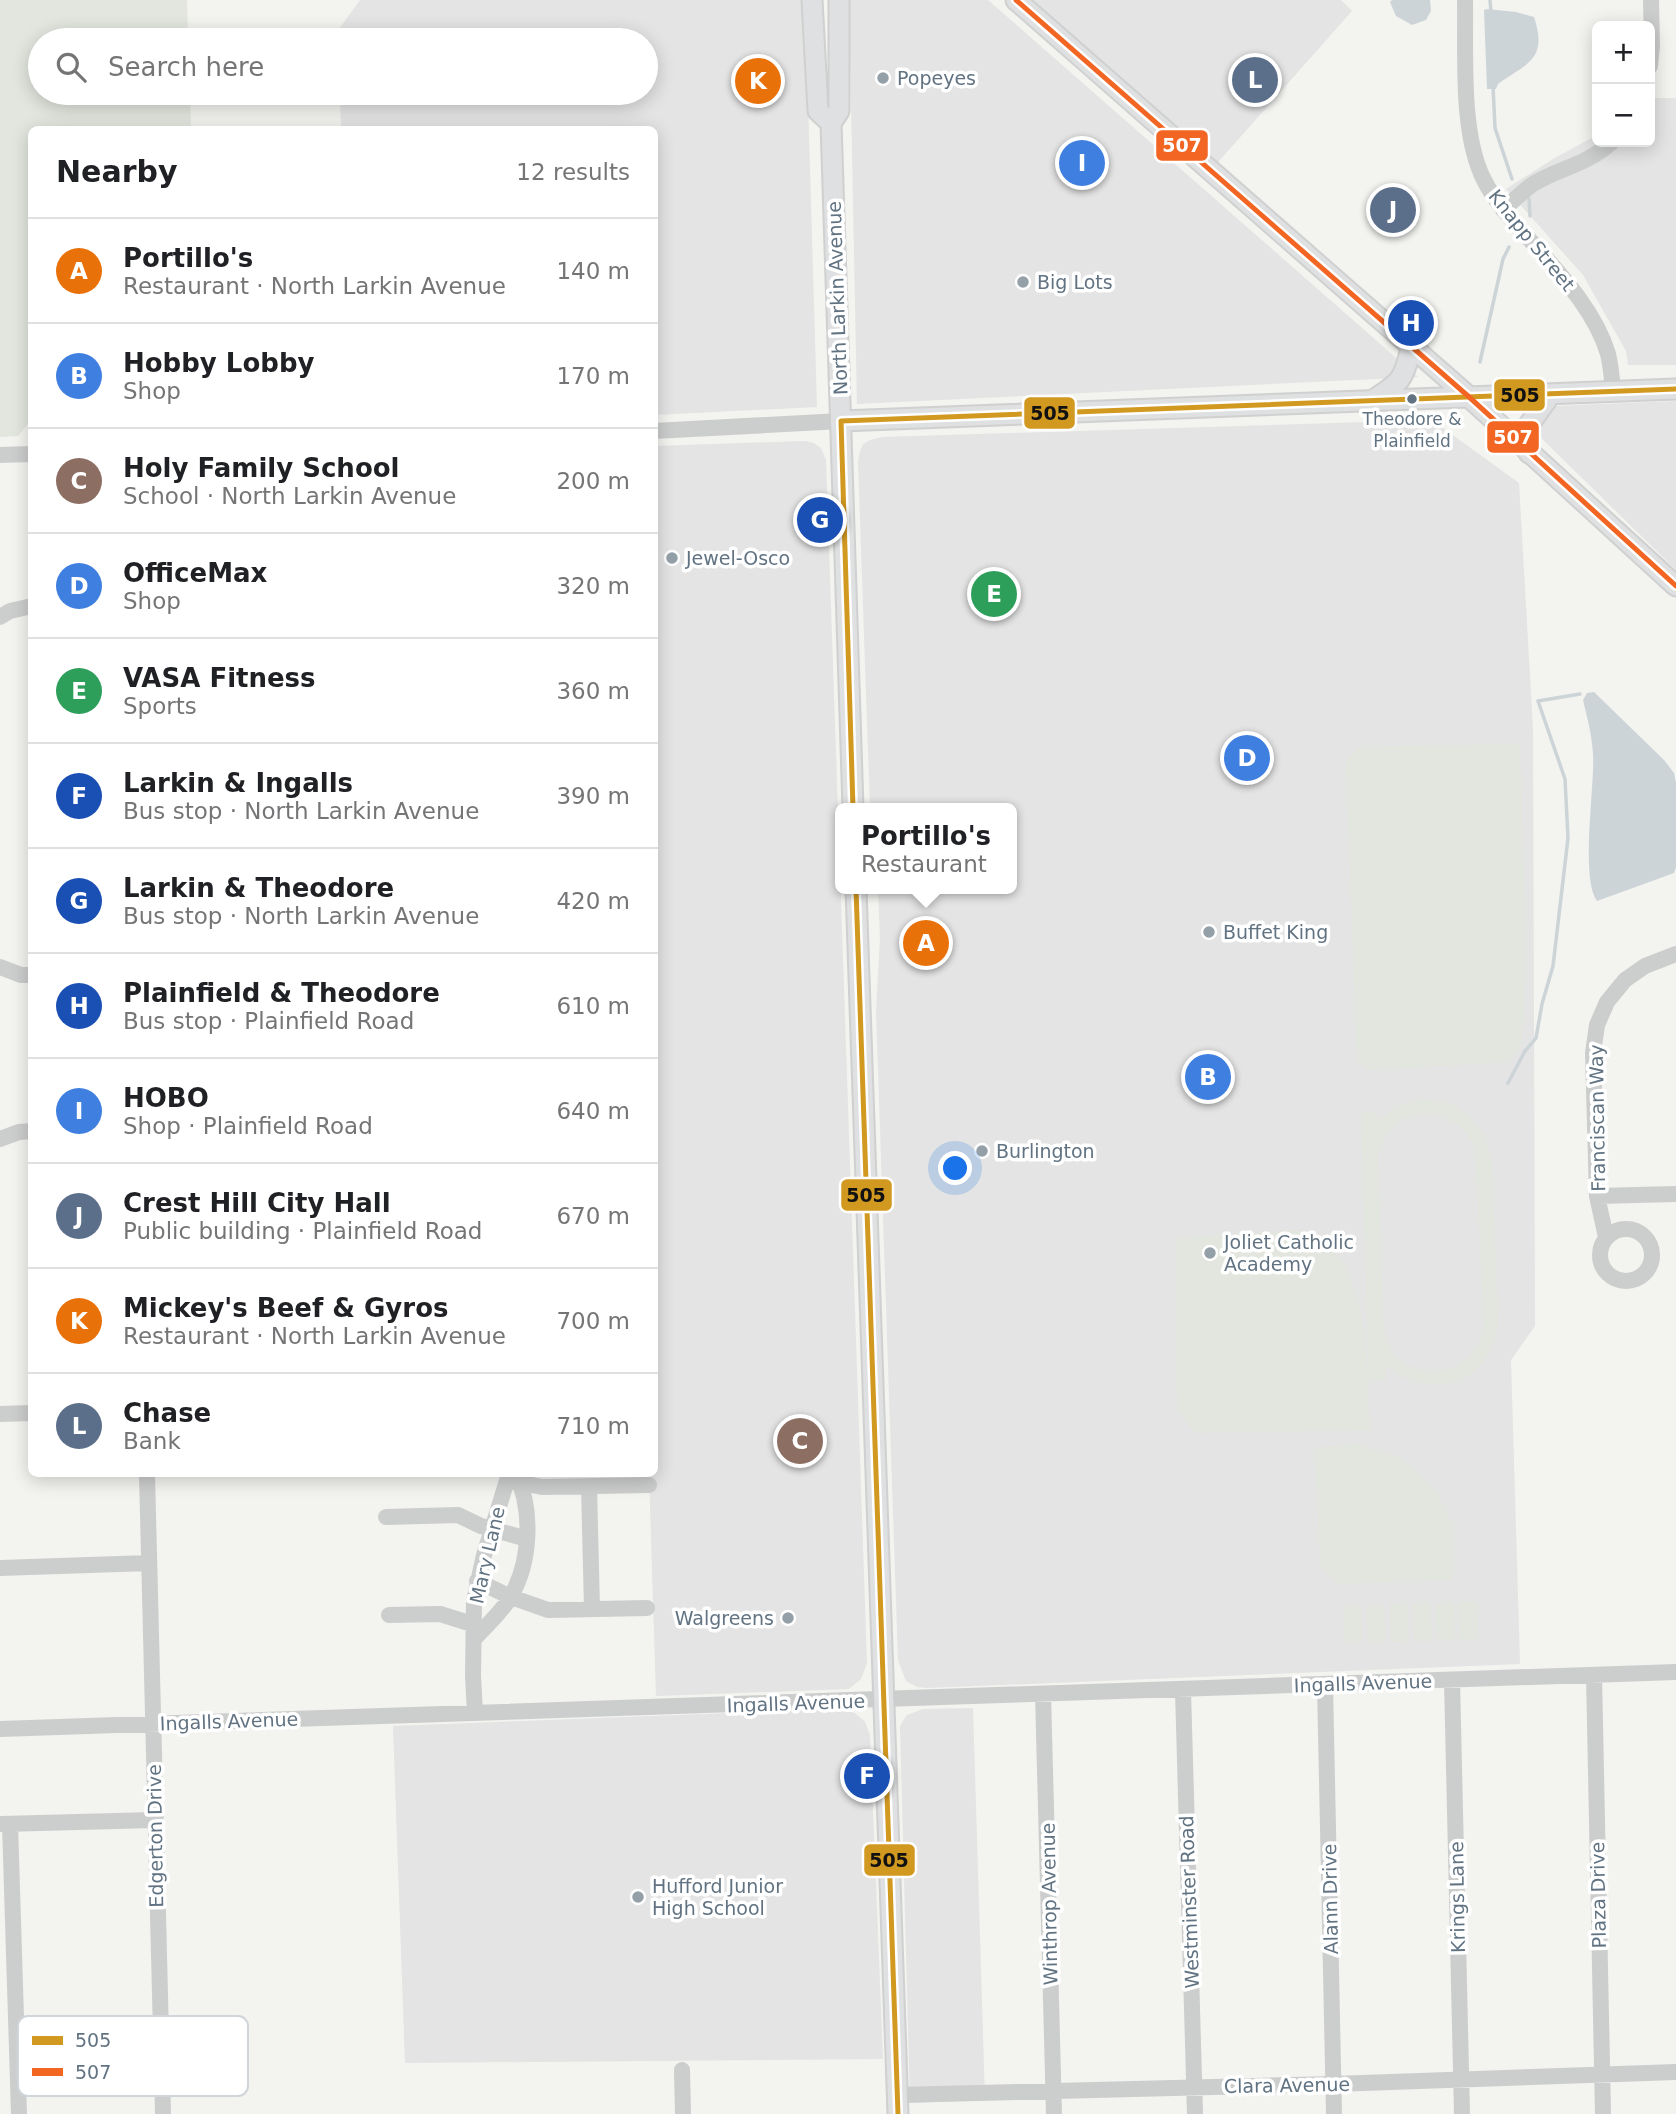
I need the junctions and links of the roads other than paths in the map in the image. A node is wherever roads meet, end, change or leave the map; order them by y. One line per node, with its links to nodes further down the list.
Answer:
1 (811, 0): 7 (main road, North Larkin Avenue)
2 (839, 0): 7 (main road, North Larkin Avenue)
3 (1016, 0): 10 (main road)
4 (1465, 0): 9 (street, Knapp Street)
5 (1651, 0): 6 (street)
6 (1651, 21)
7 (831, 123): 16 (main road, North Larkin Avenue)
8 (1606, 147): 9 (street)
9 (1503, 210): 12 (street, Knapp Street)
10 (1411, 348): 14 (main road); 15 (main road)
11 (1676, 389): 12 (main road)
12 (1613, 391): 13 (main road)
13 (1551, 394): 14 (main road); 18 (main road)
14 (1468, 397): 15 (main road); 18 (main road)
15 (1369, 402): 16 (main road)
16 (841, 421): 17 (street); 24 (main road, North Larkin Avenue)
17 (658, 431)
18 (1529, 453): 21 (main road)
19 (28, 454): 20 (street)
20 (0, 455)
21 (1676, 586)
22 (28, 607): 23 (street)
23 (0, 617)
24 (853, 803)
25 (856, 894): 57 (main road)
26 (1676, 954): 32 (street, Franciscan Way)
27 (0, 967): 28 (street)
28 (28, 975)
29 (28, 1131): 30 (street)
30 (0, 1139)
31 (1676, 1194): 32 (street)
32 (1597, 1196): 33 (street, Franciscan Way)
33 (1606, 1237)
34 (28, 1413): 35 (street)
35 (0, 1414)
36 (147, 1477): 43 (street, Edgerton Drive)
37 (513, 1477): 39 (street); 41 (street, Mary Lane); 42 (street, Mary Lane)
38 (649, 1485): 39 (street)
39 (589, 1486): 48 (street)
40 (386, 1517): 41 (street)
41 (493, 1528): 42 (street); 45 (street, Mary Lane)
42 (527, 1539): 46 (street, Mary Lane)
43 (149, 1563): 44 (street); 59 (street, Edgerton Drive)
44 (0, 1568)
45 (477, 1581): 46 (street); 50 (street, Mary Lane)
46 (511, 1597): 48 (street); 50 (street, Mary Lane)
47 (647, 1608): 48 (street)
48 (592, 1609)
49 (389, 1615): 50 (street)
50 (478, 1630): 58 (street, Mary Lane)
51 (1676, 1672): 52 (street, Ingalls Avenue)
52 (1594, 1675): 53 (street, Ingalls Avenue); 66 (street, Plaza Drive)
53 (1452, 1680): 54 (street, Ingalls Avenue); 67 (street, Krings Lane)
54 (1325, 1685): 55 (street, Ingalls Avenue); 68 (street, Alann Drive)
55 (1183, 1689): 56 (street, Ingalls Avenue); 69 (street, Westminster Road)
56 (1043, 1694): 57 (street, Ingalls Avenue); 70 (street, Winthrop Avenue)
57 (884, 1700): 58 (street, Ingalls Avenue); 74 (main road)
58 (475, 1713): 59 (street, Ingalls Avenue)
59 (152, 1723): 60 (street, Ingalls Avenue); 61 (street, Edgerton Drive)
60 (0, 1729)
61 (154, 1819): 62 (street); 63 (street, Edgerton Drive)
62 (5, 1824): 71 (street)
63 (160, 2016)
64 (682, 2070): 77 (street)
65 (1676, 2072): 66 (street, Clara Avenue)
66 (1602, 2075): 67 (street, Clara Avenue); 82 (street, Plaza Drive)
67 (1461, 2080): 68 (street, Clara Avenue); 81 (street, Krings Lane)
68 (1334, 2084): 69 (street, Clara Avenue); 80 (street, Alann Drive)
69 (1194, 2087): 70 (street, Clara Avenue); 79 (street, Westminster Road)
70 (1054, 2091): 74 (street, Clara Avenue); 78 (street, Winthrop Avenue)
71 (18, 2093)
72 (18, 2096): 75 (street)
73 (162, 2096): 76 (street, Edgerton Drive)
74 (898, 2104)
75 (19, 2114)
76 (163, 2114)
77 (683, 2114)
78 (1054, 2114)
79 (1195, 2114)
80 (1334, 2114)
81 (1462, 2114)
82 (1604, 2114)

